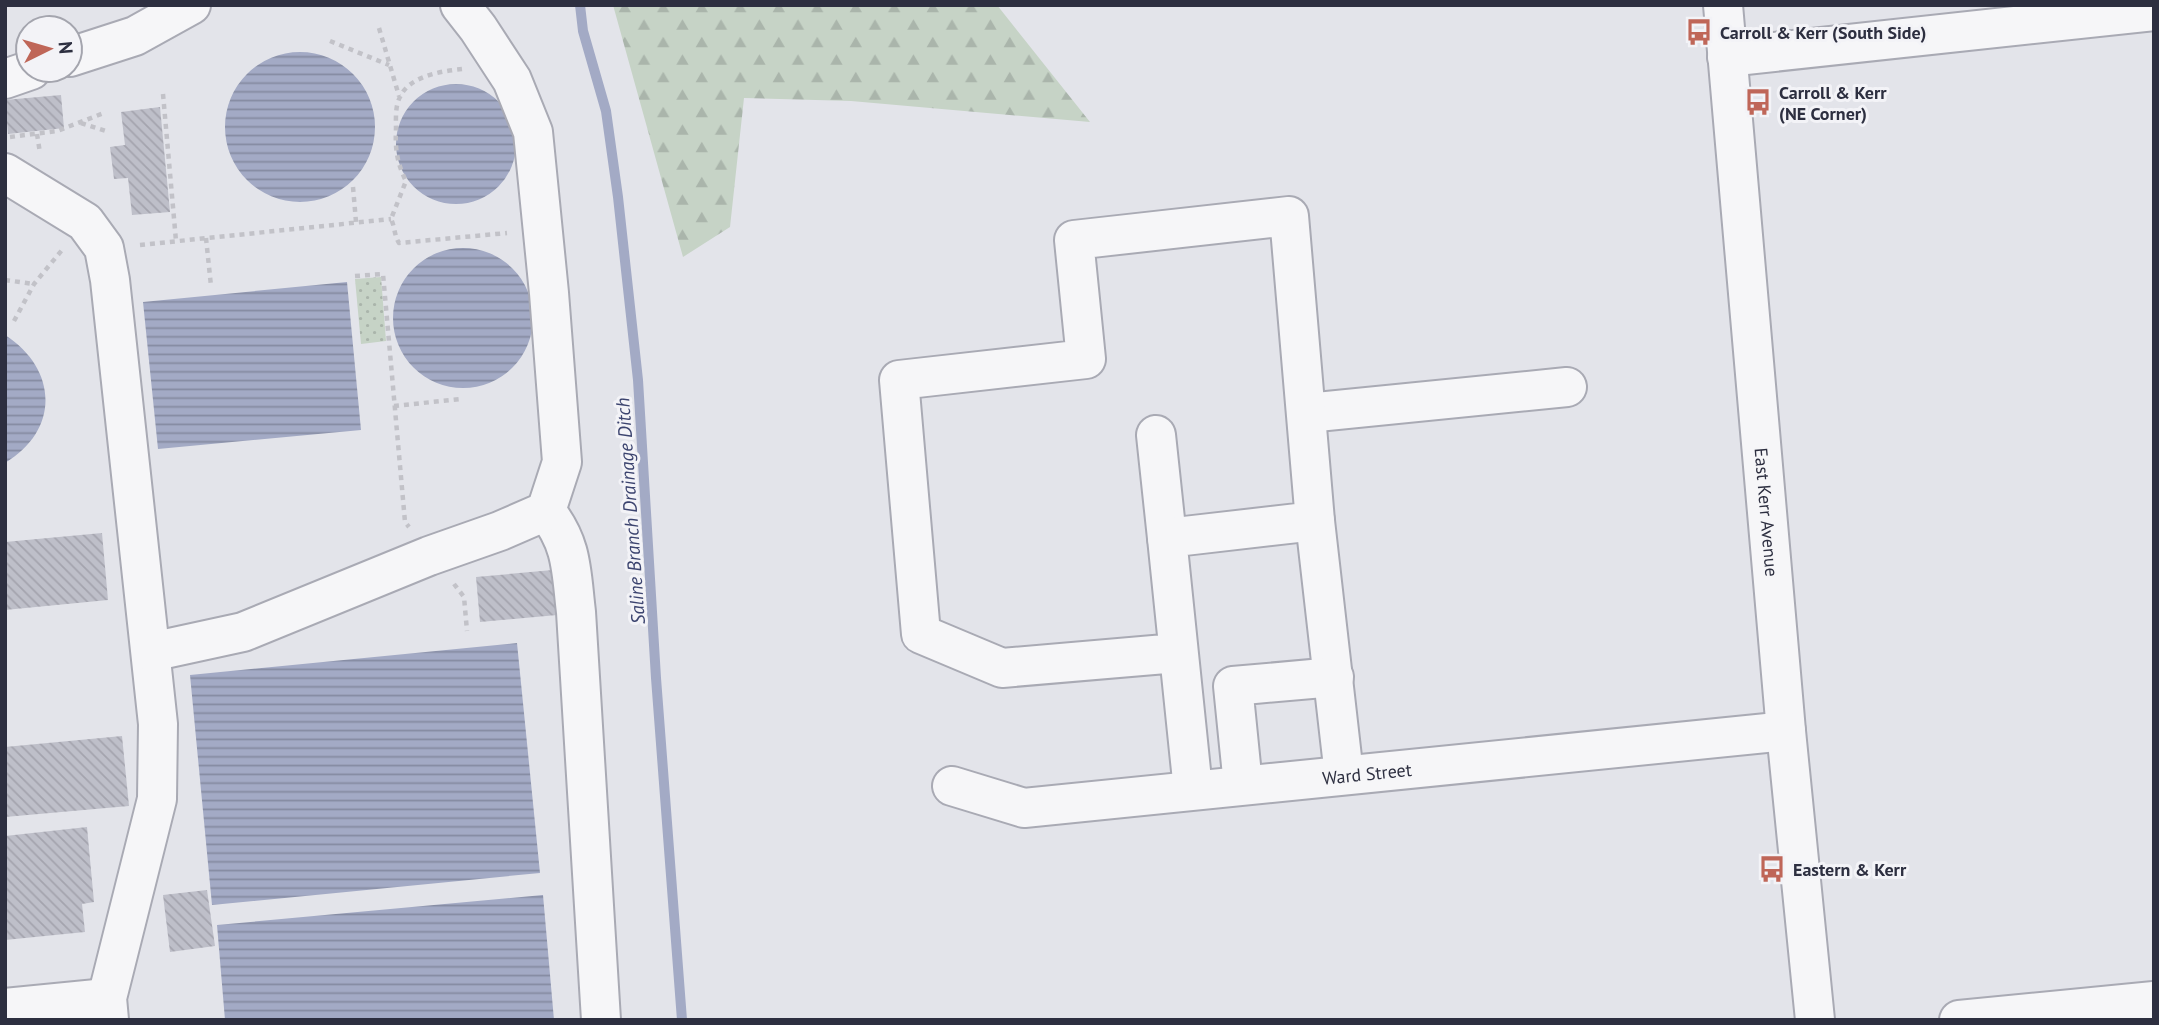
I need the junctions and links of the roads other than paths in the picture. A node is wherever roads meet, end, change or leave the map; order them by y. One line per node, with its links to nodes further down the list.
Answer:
1 (191, 5): 5 (street)
2 (460, 5): 11 (street)
3 (1723, 5): 6 (street, East Kerr Avenue)
4 (2154, 11): 6 (street)
5 (84, 52)
6 (1727, 57): 17 (street, East Kerr Avenue)
7 (5, 173): 14 (street)
8 (1567, 387): 9 (street)
9 (1307, 413): 12 (street); 15 (street)
10 (1156, 435): 13 (street)
11 (546, 511): 14 (street); 26 (street)
12 (1315, 521): 13 (street); 16 (street)
13 (1167, 538): 15 (street)
14 (151, 652): 24 (street)
15 (1177, 653): 21 (street)
16 (1334, 677): 18 (street); 19 (street)
17 (1786, 731): 18 (street, Ward Street); 27 (street, East Kerr Avenue)
18 (1344, 775): 19 (street, Ward Street)
19 (1243, 785): 21 (street, Ward Street)
20 (952, 786): 21 (street, Ward Street)
21 (1192, 790)
22 (2154, 1001): 25 (street)
23 (5, 1008): 24 (street)
24 (108, 1009)
25 (1967, 1019): 28 (street)
26 (601, 1020)
27 (1815, 1020)
28 (1959, 1020)

